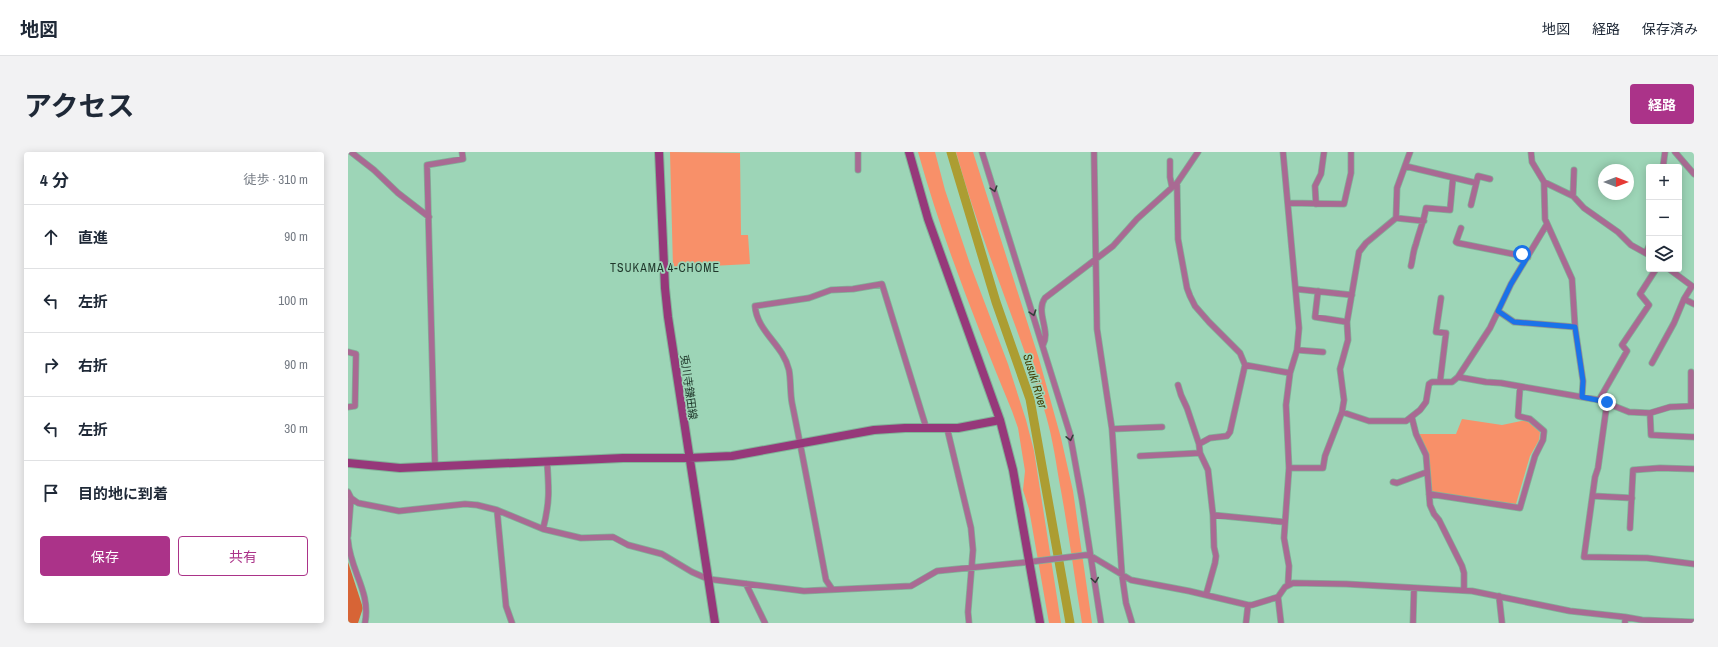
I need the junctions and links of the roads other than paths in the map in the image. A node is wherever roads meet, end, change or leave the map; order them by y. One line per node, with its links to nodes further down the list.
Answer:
1 (351, 152): 31 (street)
2 (462, 152): 31 (street)
3 (659, 152): 81 (street, 兎川寺鎌田線)
4 (858, 152): 19 (street)
5 (909, 152): 71 (street)
6 (982, 152): 51 (street, one-way to 51)
7 (1094, 152): 38 (street)
8 (1198, 152): 26 (street)
9 (1284, 152): 28 (street)
10 (1324, 152): 29 (street)
11 (1351, 152): 29 (street)
12 (1410, 152): 18 (street)
13 (1531, 152): 24 (street)
14 (1665, 152): 17 (street)
15 (1675, 152): 21 (street)
16 (1170, 161): 26 (street)
17 (1663, 164)
18 (1405, 166): 22 (street); 32 (street)
19 (858, 170)
20 (1574, 170): 27 (street)
21 (1694, 174)
22 (1453, 178): 25 (street); 33 (street)
23 (1490, 179): 25 (street)
24 (1544, 182): 27 (street); 34 (street)
25 (1476, 183): 30 (street)
26 (1175, 185): 38 (street); 56 (street)
27 (1573, 196): 36 (street)
28 (1288, 203): 29 (street); 42 (street)
29 (1316, 204)
30 (1471, 205)
31 (429, 217): 84 (street)
32 (1396, 218): 33 (street); 44 (street)
33 (1424, 221): 39 (street)
34 (1547, 224): 37 (street); 50 (street)
35 (1461, 228): 37 (street)
36 (1646, 253)
37 (1528, 256): 48 (street)
38 (1095, 261): 51 (street); 75 (street)
39 (1411, 266)
40 (1654, 272): 64 (street)
41 (1673, 272): 46 (street)
42 (1296, 289): 43 (street); 52 (street)
43 (1318, 291): 44 (street); 49 (street)
44 (1352, 295): 49 (street)
45 (1441, 298): 60 (street)
46 (1684, 299): 47 (street); 55 (street)
47 (1694, 304)
48 (1498, 311): 50 (street); 59 (street)
49 (1347, 322): 68 (street)
50 (1575, 327): 63 (street)
51 (1043, 345): 100 (street, one-way to 100)
52 (1297, 350): 54 (street); 58 (street)
53 (348, 352): 67 (street)
54 (1323, 352)
55 (1652, 363)
56 (1245, 365): 58 (street); 78 (street)
57 (1690, 372): 66 (street)
58 (1290, 373): 85 (street)
59 (1458, 377): 60 (street); 62 (street)
60 (1440, 382): 70 (street)
61 (1178, 385): 78 (street)
62 (1520, 387): 63 (street); 89 (street)
63 (1582, 397): 64 (street)
64 (1599, 400): 65 (street)
65 (1607, 402): 69 (street); 91 (street)
66 (1693, 406): 69 (street)
67 (348, 407)
68 (1342, 412): 70 (street); 85 (street)
69 (1650, 413): 76 (street)
70 (1412, 418): 87 (street)
71 (1000, 420): 74 (street); 101 (street)
72 (926, 427): 74 (street); 77 (street); 77 (street)
73 (1162, 427): 75 (street)
74 (947, 428): 103 (street)
75 (1112, 429): 104 (street)
76 (1694, 438)
77 (801, 444): 81 (street); 109 (street)
78 (1199, 444): 79 (street)
79 (1200, 453): 80 (street); 94 (street)
80 (1140, 456)
81 (689, 458): 82 (street); 105 (street, 兎川寺鎌田線)
82 (547, 461): 84 (street); 97 (street)
83 (348, 463): 84 (street)
84 (435, 466)
85 (1289, 468): 95 (street)
86 (1694, 469): 92 (street)
87 (1427, 472): 88 (street); 89 (street)
88 (1393, 482)
89 (1429, 494): 110 (street)
90 (350, 495): 93 (street); 98 (street)
91 (1593, 496): 92 (street); 102 (street)
92 (1632, 498): 96 (street)
93 (497, 510): 97 (street); 118 (street)
94 (1213, 515): 95 (street); 111 (street)
95 (1284, 522): 107 (street)
96 (1630, 528)
97 (543, 529): 105 (street)
98 (348, 536)
99 (348, 540): 117 (street)
100 (1088, 556): 101 (street); 104 (street); 123 (street, one-way to 123)
101 (1032, 562): 103 (street); 122 (street)
102 (1694, 564)
103 (972, 567): 109 (street); 121 (street)
104 (1122, 575): 111 (street); 124 (street)
105 (708, 579): 106 (street); 119 (street, 兎川寺鎌田線)
106 (746, 584): 109 (street); 120 (street)
107 (1288, 585): 108 (street); 113 (street)
108 (1414, 588): 110 (street); 127 (street)
109 (832, 589)
110 (1464, 590): 112 (street)
111 (1206, 595): 114 (street)
112 (1498, 596): 115 (street); 128 (street)
113 (1278, 597): 114 (street); 126 (street)
114 (1248, 605): 125 (street)
115 (1625, 620): 116 (street)
116 (1694, 622)
117 (365, 623)
118 (512, 623)
119 (714, 623)
120 (764, 623)
121 (969, 623)
122 (1040, 623)
123 (1101, 623)
124 (1132, 623)
125 (1246, 623)
126 (1281, 623)
127 (1413, 623)
128 (1502, 623)

